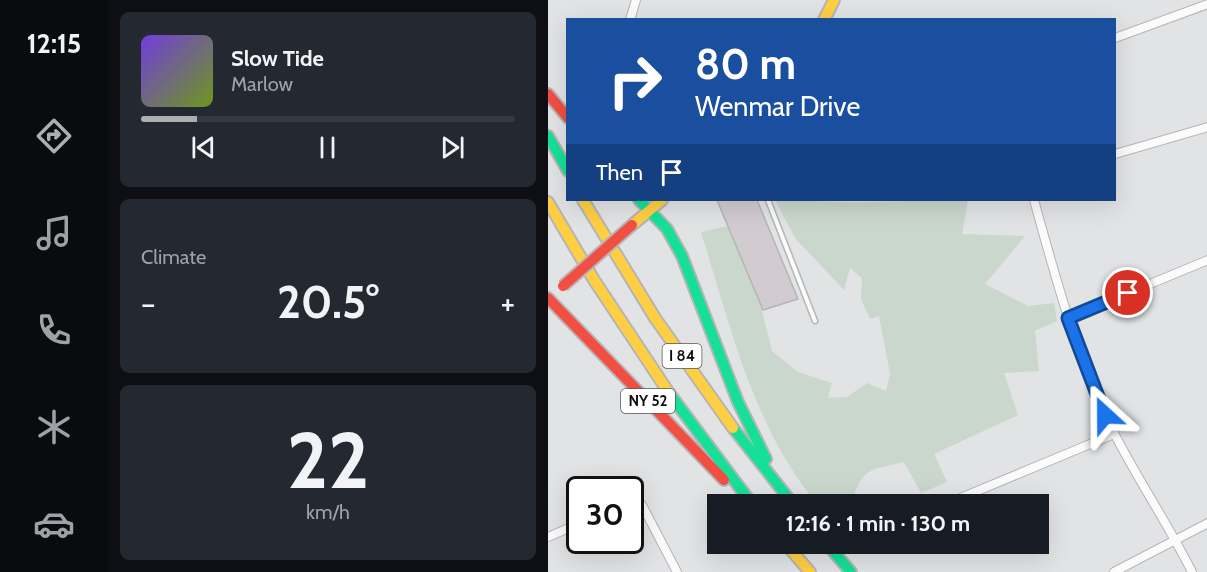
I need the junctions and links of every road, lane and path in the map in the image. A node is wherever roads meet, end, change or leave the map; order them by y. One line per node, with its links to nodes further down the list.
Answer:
1 (636, 0): 4 (street)
2 (834, 0): 5 (main road)
3 (1208, 4): 6 (street)
4 (631, 18)
5 (825, 18)
6 (1116, 38)
7 (548, 94): 8 (main road)
8 (566, 116)
9 (1208, 127): 11 (street)
10 (548, 136): 12 (main road)
11 (1116, 154)
12 (566, 168)
13 (584, 201): 27 (main road, I 84)
14 (640, 201): 19 (main road)
15 (661, 201): 19 (main road, NY 52)
16 (767, 201): 23 (lane)
17 (1034, 201): 22 (street)
18 (548, 202): 26 (main road, I 84)
19 (649, 211): 21 (main road, NY 52, bridge); 28 (main road)
20 (1208, 260): 22 (street)
21 (548, 299): 25 (main road, NY 52)
22 (1068, 318): 24 (street)
23 (815, 321)
24 (1114, 434): 29 (street); 34 (street)
25 (737, 494)
26 (745, 494)
27 (787, 494)
28 (788, 494)
29 (970, 494)
30 (644, 510): 37 (street)
31 (1208, 523): 34 (street)
32 (566, 529): 33 (street)
33 (548, 537)
34 (1175, 540): 40 (street); 41 (street)
35 (794, 554): 38 (main road)
36 (835, 554): 39 (main road)
37 (677, 572)
38 (809, 572)
39 (851, 572)
40 (1114, 572)
41 (1192, 572)

